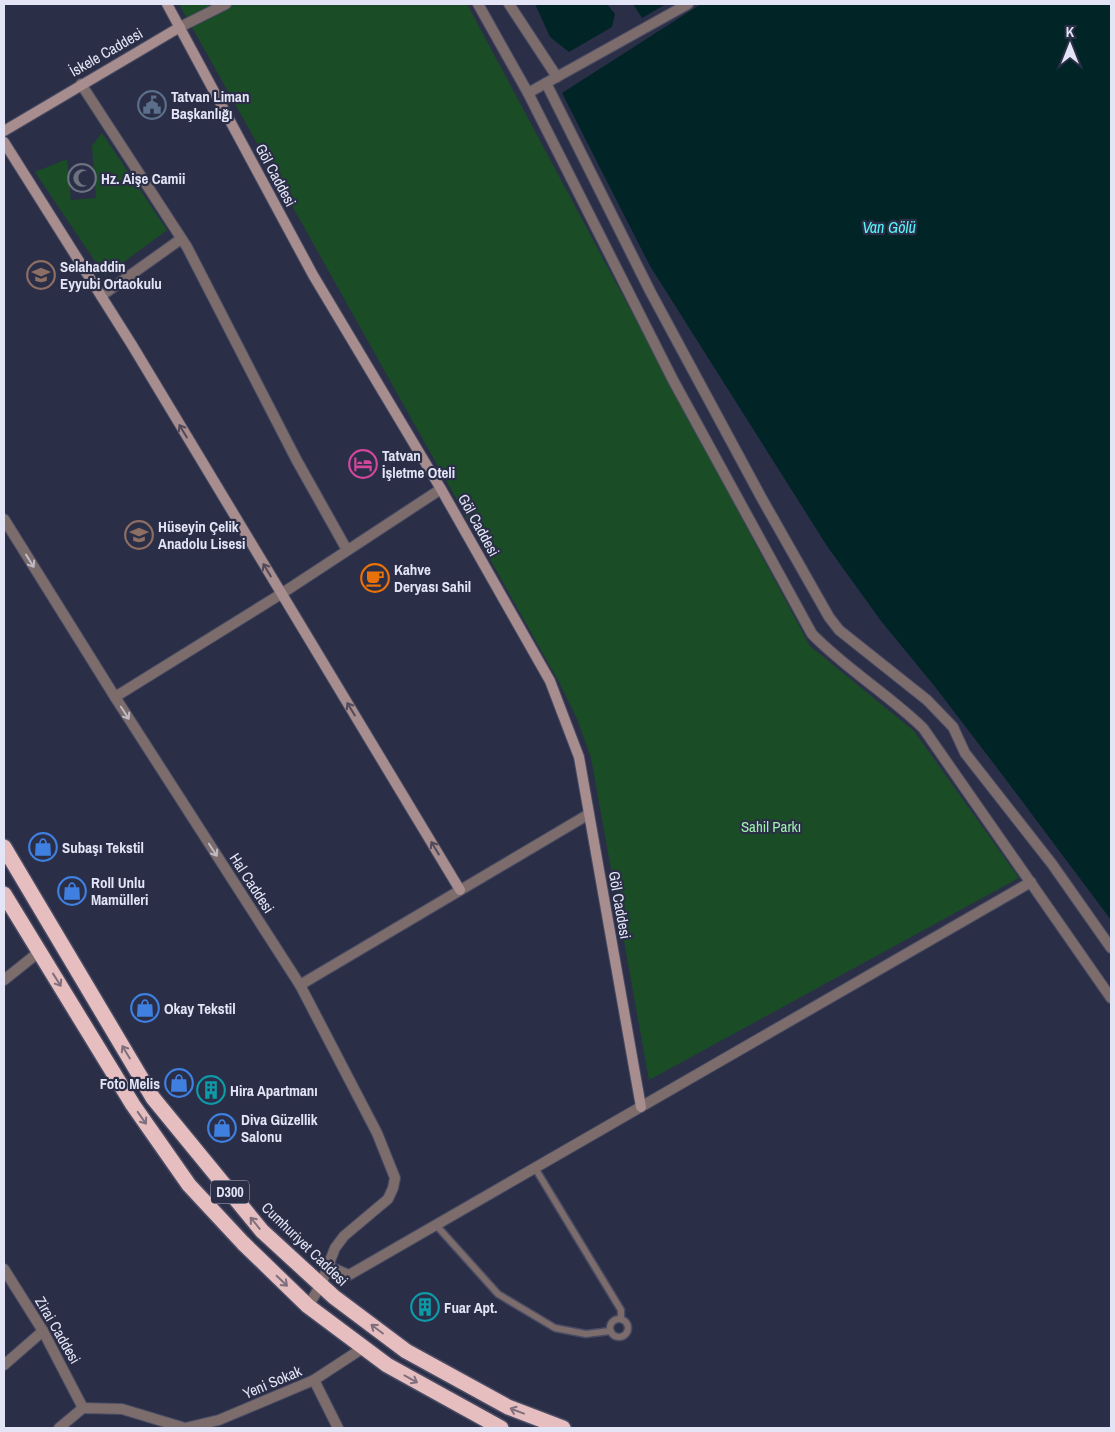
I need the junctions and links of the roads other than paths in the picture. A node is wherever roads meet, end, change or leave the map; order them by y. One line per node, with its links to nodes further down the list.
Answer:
1 (167, 4): 6 (street, Göl Caddesi)
2 (226, 4): 6 (street, İskele Caddesi)
3 (478, 4): 10 (street)
4 (509, 4): 7 (street)
5 (688, 4): 7 (street)
6 (180, 27): 8 (street, İskele Caddesi); 15 (street, Göl Caddesi)
7 (557, 77): 9 (street)
8 (81, 84): 11 (street, İskele Caddesi); 13 (street)
9 (546, 84): 10 (street); 25 (street)
10 (528, 93): 22 (street)
11 (4, 131)
12 (4, 142): 14 (street)
13 (181, 238): 14 (street); 17 (street)
14 (101, 296): 18 (street, one-way to 14)
15 (441, 489): 17 (street); 20 (street, Göl Caddesi)
16 (4, 519): 19 (street, Hal Caddesi, one-way to 19)
17 (347, 550): 18 (street)
18 (281, 594): 19 (street); 23 (street, one-way to 18)
19 (115, 697): 28 (street, Hal Caddesi, one-way to 28)
20 (589, 814): 23 (street); 30 (street, Göl Caddesi)
21 (4, 847): 35 (highway, Cumhuriyet Caddesi / D300, one-way to 21)
22 (1031, 882): 29 (street); 30 (street)
23 (460, 890): 28 (street)
24 (4, 894): 26 (highway, D300)
25 (1111, 948)
26 (39, 952): 27 (street); 36 (highway, D300, one-way to 36)
27 (4, 980)
28 (300, 986): 33 (street, Hal Caddesi)
29 (1111, 998)
30 (641, 1107): 31 (street)
31 (535, 1168): 32 (street); 37 (lane)
32 (436, 1225): 33 (street); 38 (lane)
33 (328, 1266): 35 (street, Hal Caddesi)
34 (4, 1269): 39 (street, Zirai Caddesi)
35 (321, 1284): 36 (street, Hal Caddesi); 48 (highway, Cumhuriyet Caddesi / D300, one-way to 35)
36 (308, 1306): 40 (highway, D300)
37 (621, 1319): 38 (lane); 38 (lane)
38 (610, 1331)
39 (42, 1332): 41 (street); 43 (street, Zirai Caddesi)
40 (363, 1348): 42 (street, Yeni Sokak); 47 (highway, D300, one-way to 47)
41 (4, 1364)
42 (314, 1380): 45 (street, Yeni Sokak); 46 (street)
43 (83, 1408): 44 (street); 45 (street, Yeni Sokak)
44 (59, 1428)
45 (185, 1428)
46 (338, 1428)
47 (501, 1428)
48 (563, 1428)

